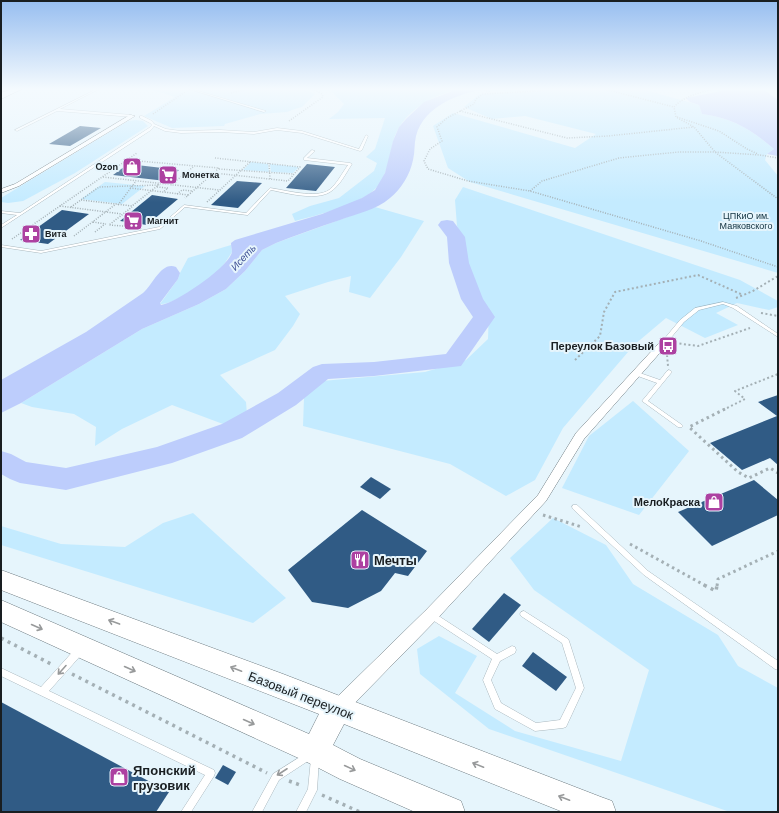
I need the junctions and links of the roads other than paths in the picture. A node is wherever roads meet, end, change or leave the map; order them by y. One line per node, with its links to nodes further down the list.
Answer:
1 (22, 127): 5 (lane)
2 (114, 127): 8 (street)
3 (152, 127): 10 (lane)
4 (158, 127): 6 (lane)
5 (16, 130)
6 (367, 136)
7 (313, 151): 12 (lane)
8 (1, 191)
9 (1, 212): 10 (lane)
10 (20, 214): 11 (lane)
11 (1, 227)
12 (1, 246)
13 (778, 336): 14 (lane)
14 (663, 343): 16 (street)
15 (669, 372): 17 (lane)
16 (637, 374): 17 (lane); 23 (street)
17 (661, 382): 18 (lane)
18 (680, 426)
19 (575, 507): 27 (lane)
20 (1, 580): 30 (main road, Базовый переулок, one-way to 20)
21 (1, 611): 24 (main road, one-way to 24)
22 (524, 614): 26 (lane)
23 (431, 615): 26 (lane); 30 (street)
24 (82, 647): 29 (lane, one-way to 29); 31 (main road, one-way to 31)
25 (512, 650): 26 (lane)
26 (497, 658)
27 (778, 666)
28 (1, 672): 29 (lane)
29 (42, 692): 32 (lane)
30 (337, 709): 31 (main road); 36 (main road, Базовый переулок, one-way to 30)
31 (315, 751): 33 (lane, one-way to 33); 34 (lane); 35 (main road, one-way to 35)
32 (186, 812)
33 (257, 812)
34 (302, 812)
35 (450, 812)
36 (601, 812)

